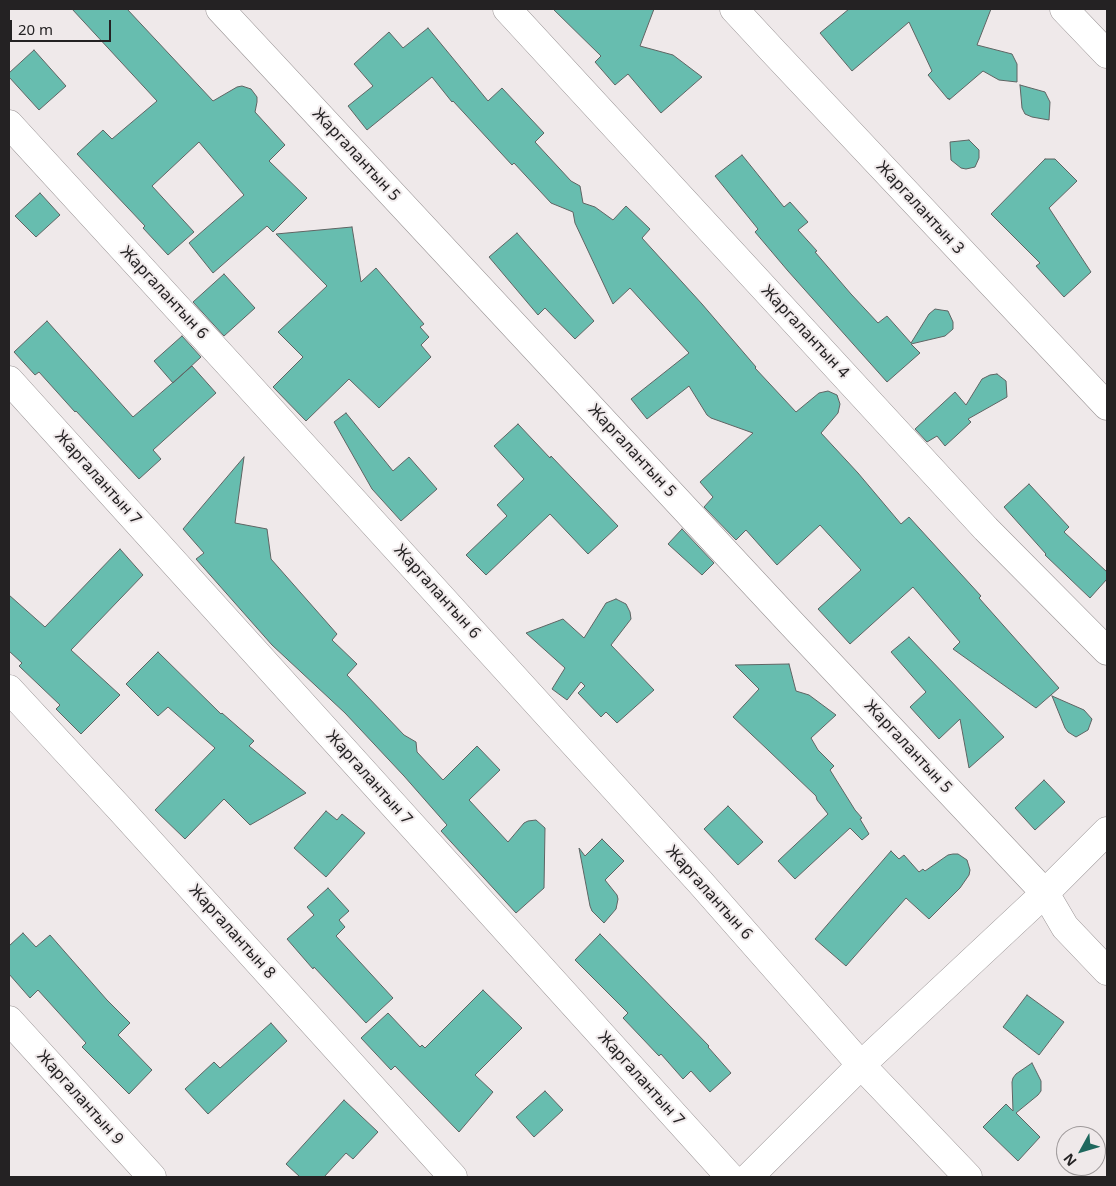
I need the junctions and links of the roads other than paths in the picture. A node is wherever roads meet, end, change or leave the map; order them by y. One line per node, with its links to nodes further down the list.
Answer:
1 (220, 9): 12 (street, Жаргалантын 5)
2 (507, 9): 9 (street, Жаргалантын 4)
3 (734, 9): 8 (street, Жаргалантын 3)
4 (1064, 9): 5 (street)
5 (1107, 54)
6 (9, 124): 15 (street, Жаргалантын 6)
7 (9, 380): 18 (street, Жаргалантын 7)
8 (1107, 406)
9 (1107, 651)
10 (9, 688): 17 (street, Жаргалантын 8)
11 (1107, 831): 12 (street)
12 (1045, 892): 13 (street, Жаргалантын 5); 15 (street)
13 (1107, 971)
14 (9, 1020): 16 (street, Жаргалантын 9)
15 (861, 1065): 19 (street); 20 (street, Жаргалантын 6)
16 (152, 1177)
17 (453, 1177)
18 (730, 1177)
19 (749, 1177)
20 (968, 1177)

